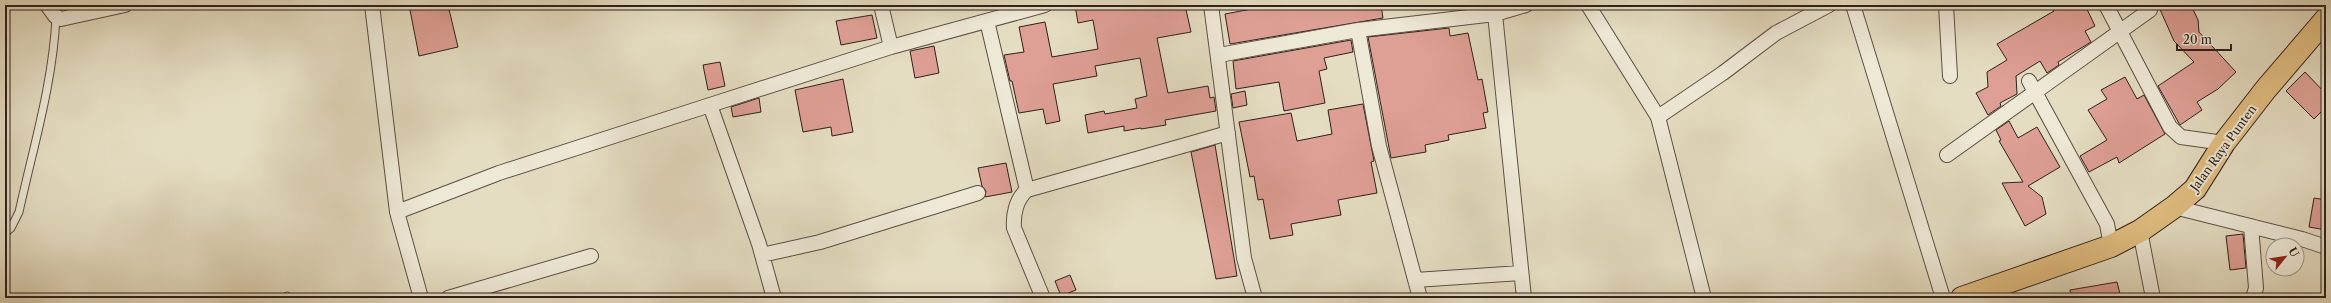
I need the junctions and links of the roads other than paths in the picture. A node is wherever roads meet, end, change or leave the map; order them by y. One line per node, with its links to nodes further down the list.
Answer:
1 (47, 5): 15 (street)
2 (125, 5): 15 (street)
3 (372, 5): 33 (street)
4 (881, 5): 20 (street)
5 (1045, 5): 17 (street)
6 (1211, 5): 21 (street)
7 (1526, 5): 14 (street)
8 (1588, 5): 26 (street)
9 (1829, 5): 26 (street)
10 (1853, 5): 51 (street)
11 (1946, 5): 22 (street)
12 (2106, 5): 19 (street)
13 (2150, 10): 19 (street)
14 (1495, 14): 18 (street); 41 (street)
15 (56, 17): 36 (lane)
16 (2326, 19): 28 (main road, Jalan Raya Punten)
17 (987, 22): 20 (street); 30 (street)
18 (1358, 30): 21 (street); 42 (street)
19 (2119, 31): 24 (street); 28 (street)
20 (891, 47): 25 (street)
21 (1219, 55): 27 (street)
22 (1950, 76)
23 (2029, 81): 24 (street)
24 (2035, 93): 29 (street); 37 (street)
25 (710, 104): 33 (street); 39 (street)
26 (1658, 117): 50 (street)
27 (1228, 133): 30 (street); 47 (street)
28 (2224, 143): 32 (main road, Jalan Raya Punten)
29 (1947, 155)
30 (1027, 190): 46 (street)
31 (978, 193): 39 (street)
32 (2174, 207): 34 (street); 35 (main road, Jalan Raya Punten)
33 (397, 212): 43 (street)
34 (2251, 226): 38 (street); 54 (street)
35 (2140, 231): 37 (main road, Jalan Raya Punten); 53 (street)
36 (5, 233)
37 (2111, 246): 52 (main road, Jalan Raya Punten)
38 (2326, 247)
39 (762, 255): 45 (street)
40 (591, 256): 44 (street)
41 (1521, 273): 42 (street); 49 (street)
42 (1415, 280): 48 (street)
43 (420, 298)
44 (448, 298)
45 (774, 298)
46 (1043, 298)
47 (1255, 298)
48 (1420, 298)
49 (1524, 298)
50 (1704, 298)
51 (1942, 298)
52 (1962, 298)
53 (2152, 298)
54 (2253, 298)

